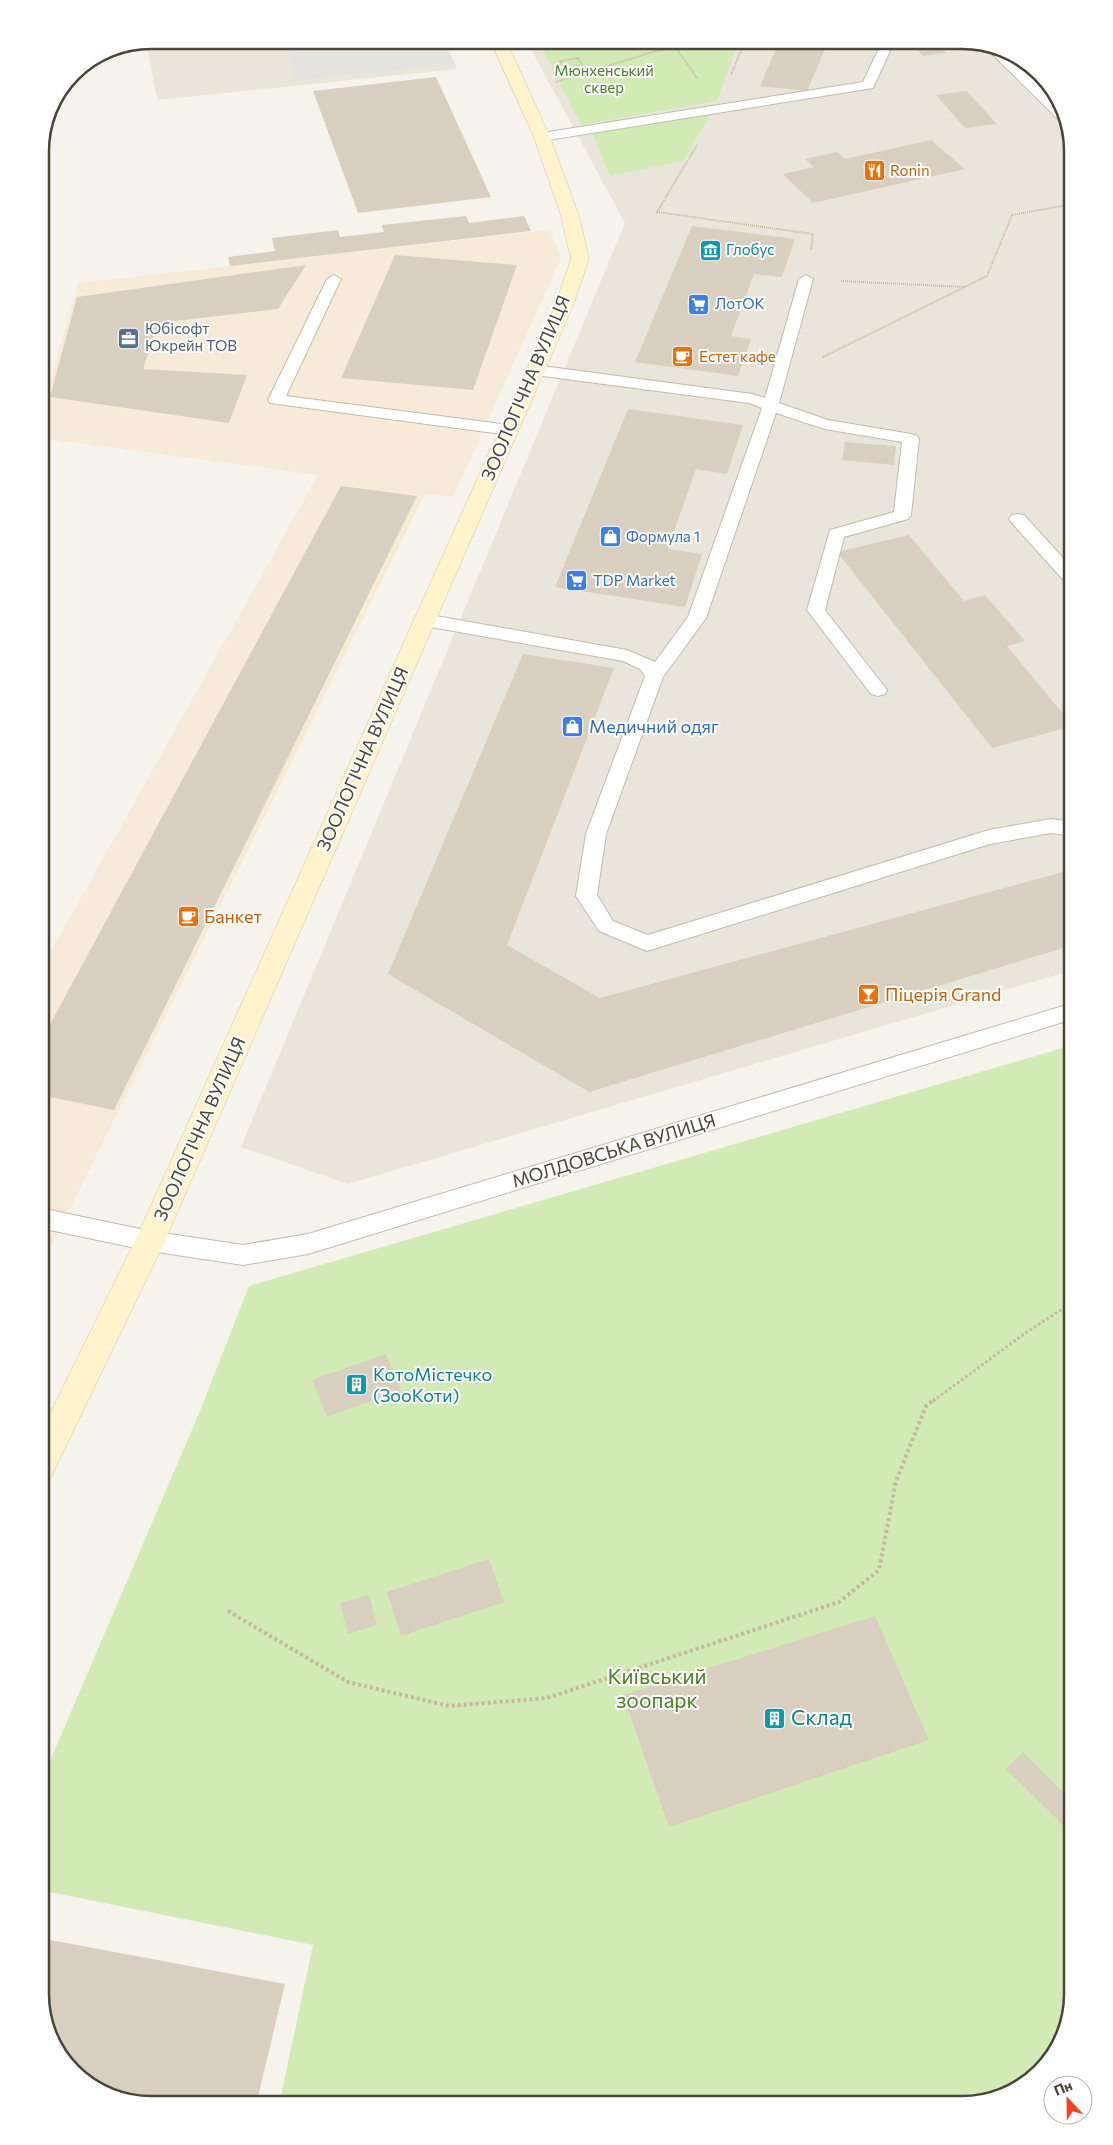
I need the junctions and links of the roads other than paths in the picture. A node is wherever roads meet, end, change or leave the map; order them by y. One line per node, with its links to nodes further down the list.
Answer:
1 (502, 49): 5 (street, ЗООЛОГІЧНА ВУЛИЦЯ)
2 (885, 49): 5 (lane)
3 (1003, 57): 4 (lane)
4 (1056, 109)
5 (542, 136): 8 (street, ЗООЛОГІЧНА ВУЛИЦЯ)
6 (334, 279): 10 (lane)
7 (806, 279): 9 (lane)
8 (535, 370): 9 (lane); 10 (street, ЗООЛОГІЧНА ВУЛИЦЯ)
9 (771, 404): 14 (lane); 15 (lane)
10 (509, 430): 13 (street, ЗООЛОГІЧНА ВУЛИЦЯ)
11 (1018, 520): 12 (lane)
12 (1064, 570)
13 (425, 620): 14 (lane); 19 (street, ЗООЛОГІЧНА ВУЛИЦЯ)
14 (654, 676): 16 (lane)
15 (878, 690)
16 (1064, 827)
17 (1064, 1014): 19 (lane, МОЛДОВСЬКА ВУЛИЦЯ)
18 (49, 1220): 19 (lane, МОЛДОВСЬКА ВУЛИЦЯ)
19 (150, 1242): 20 (street, ЗООЛОГІЧНА ВУЛИЦЯ)
20 (49, 1449)

